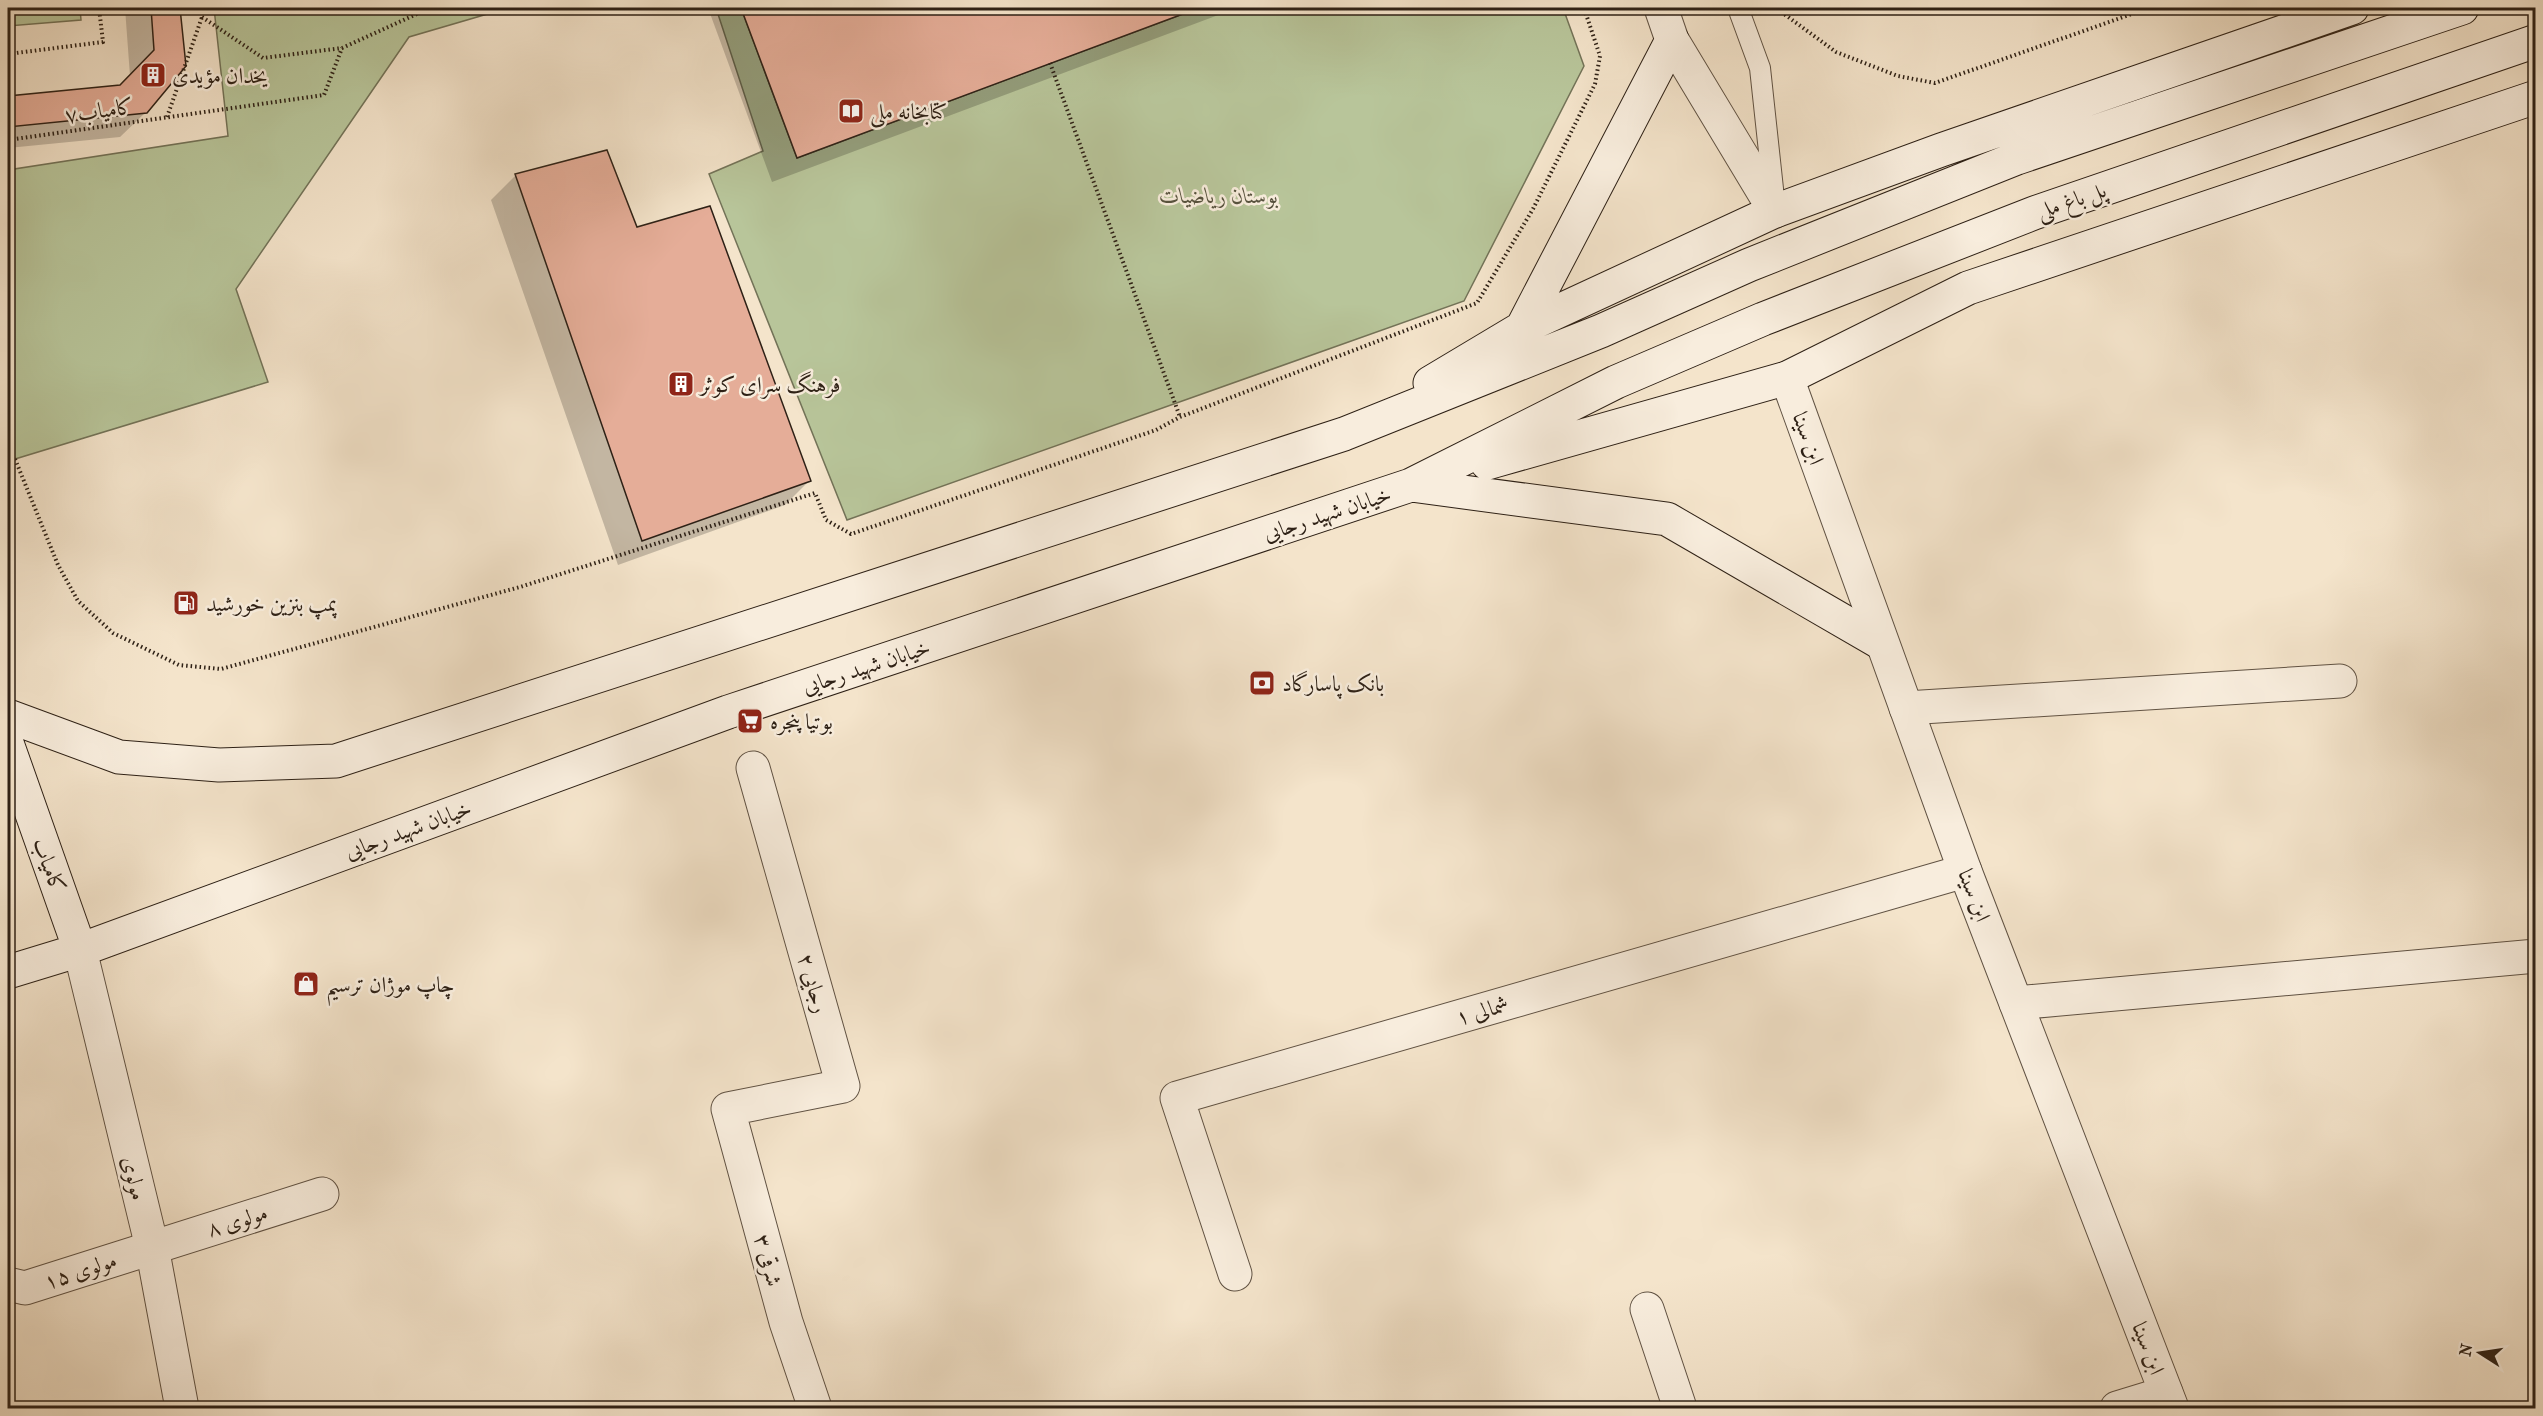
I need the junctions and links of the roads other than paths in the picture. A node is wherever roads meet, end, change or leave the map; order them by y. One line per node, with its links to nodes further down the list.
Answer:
1 (1661, 8): 5 (main road)
2 (1738, 8): 8 (lane)
3 (2352, 8): 8 (main road)
4 (2462, 8): 12 (main road)
5 (1672, 40): 8 (main road); 9 (main road)
6 (2535, 41): 11 (main road, پل باغ ملی)
7 (2535, 97): 10 (main road)
8 (1775, 211): 9 (main road)
9 (1522, 328): 12 (main road)
10 (1787, 378): 13 (main road); 14 (main road, ابن سینا)
11 (1616, 382): 13 (main road, خیابان شهید رجایی)
12 (1344, 434): 17 (main road)
13 (1411, 485): 14 (main road); 21 (main road, خیابان شهید رجایی)
14 (1881, 643): 16 (main road, ابن سینا)
15 (2340, 681): 16 (main road)
16 (1906, 708): 20 (main road, ابن سینا)
17 (8, 716)
18 (8, 746): 21 (main road, کامیاب)
19 (753, 768): 25 (main road, رجایی ۲)
20 (1965, 871): 24 (main road, ابن سینا); 28 (main road, شمالی ۱)
21 (80, 950): 23 (main road, خیابان شهید رجایی); 27 (main road, مولوی)
22 (2535, 956): 24 (main road)
23 (8, 972)
24 (2016, 1003): 31 (main road, ابن سینا)
25 (728, 1109): 33 (main road, شرقی ۳)
26 (322, 1194): 27 (main road, مولوی ۸)
27 (152, 1247): 29 (main road, مولوی ۱۵); 32 (main road, مولوی)
28 (1235, 1274)
29 (8, 1284)
30 (1647, 1309): 34 (main road)
31 (2169, 1401): 35 (main road)
32 (182, 1408)
33 (815, 1408)
34 (1680, 1408)
35 (2116, 1408)

